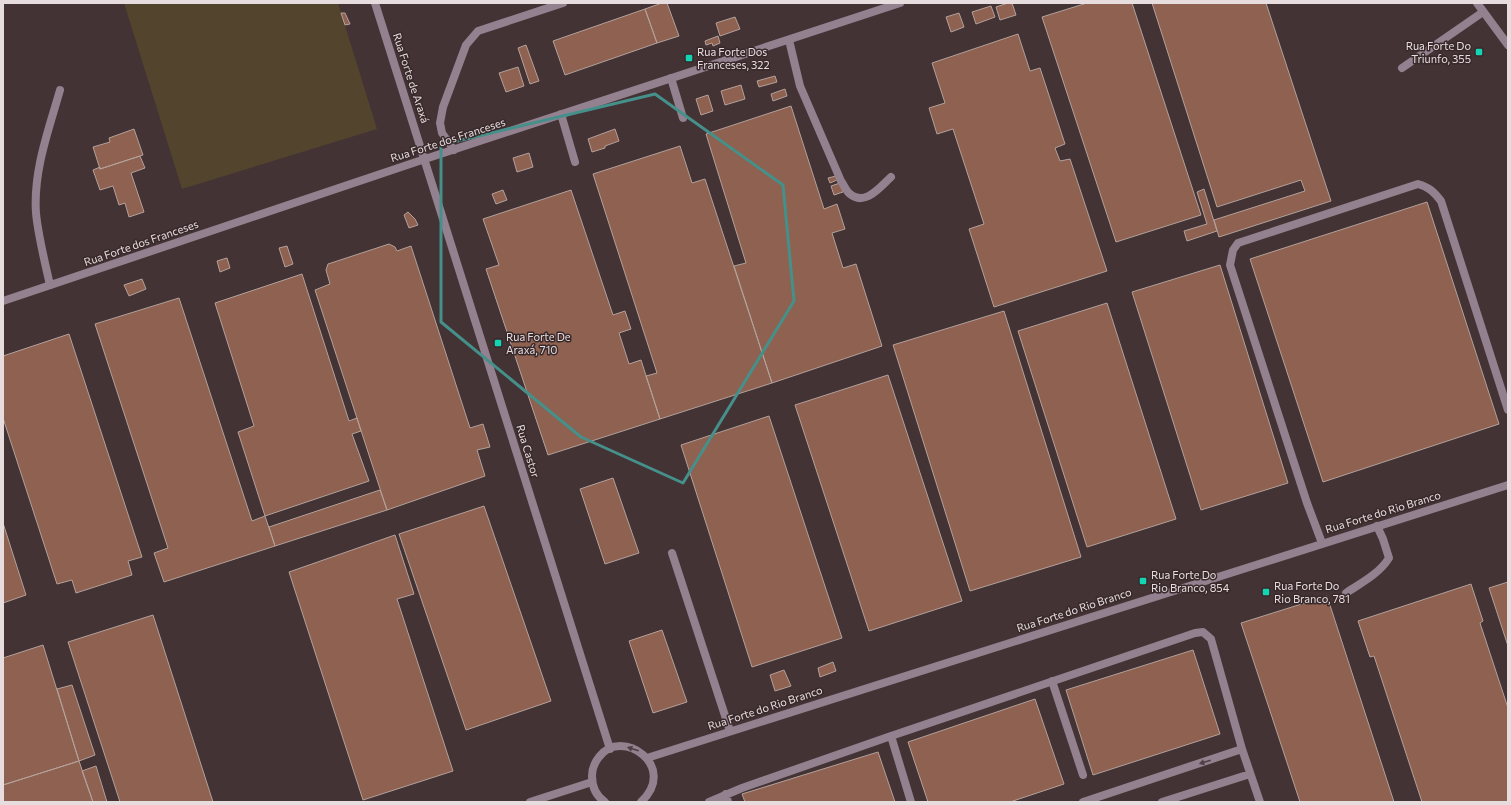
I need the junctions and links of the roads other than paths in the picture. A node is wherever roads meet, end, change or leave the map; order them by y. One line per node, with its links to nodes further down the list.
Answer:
1 (375, 3): 14 (street, Rua Forte de Araxá)
2 (563, 3): 13 (street)
3 (900, 3): 6 (street, Rua Forte dos Franceses)
4 (1476, 3): 5 (street)
5 (1483, 12): 7 (street); 8 (street)
6 (789, 40): 9 (street, Rua Forte dos Franceses); 16 (street)
7 (1508, 45)
8 (1402, 68)
9 (670, 78): 11 (street, Rua Forte dos Franceses); 12 (street)
10 (60, 90): 17 (street)
11 (561, 114): 13 (street, Rua Forte dos Franceses); 15 (street)
12 (683, 118)
13 (454, 150): 14 (street, Rua Forte dos Franceses)
14 (425, 159): 17 (street, Rua Forte dos Franceses); 28 (street, Rua Castor)
15 (575, 162)
16 (891, 177)
17 (50, 285): 18 (street, Rua Forte dos Franceses)
18 (3, 301)
19 (1508, 410): 22 (street)
20 (1508, 485): 21 (street, Rua Forte do Rio Branco)
21 (1377, 526): 22 (street, Rua Forte do Rio Branco); 24 (street)
22 (1322, 543): 26 (street, Rua Forte do Rio Branco)
23 (672, 553): 26 (street)
24 (1346, 593)
25 (1052, 681): 27 (street); 29 (street); 32 (street)
26 (730, 731): 30 (street, Rua Forte do Rio Branco)
27 (891, 736): 34 (street); 40 (street)
28 (610, 749): 30 (street, one-way to 28); 33 (street)
29 (1242, 749): 31 (street); 35 (street, one-way to 35)
30 (647, 758): 38 (street)
31 (1250, 774): 42 (street); 43 (street)
32 (1083, 776)
33 (592, 782): 36 (street); 37 (street)
34 (727, 798): 39 (street)
35 (1096, 800): 41 (street)
36 (530, 802)
37 (605, 802)
38 (641, 802)
39 (709, 802)
40 (911, 802)
41 (1083, 802)
42 (1162, 802)
43 (1260, 802)

